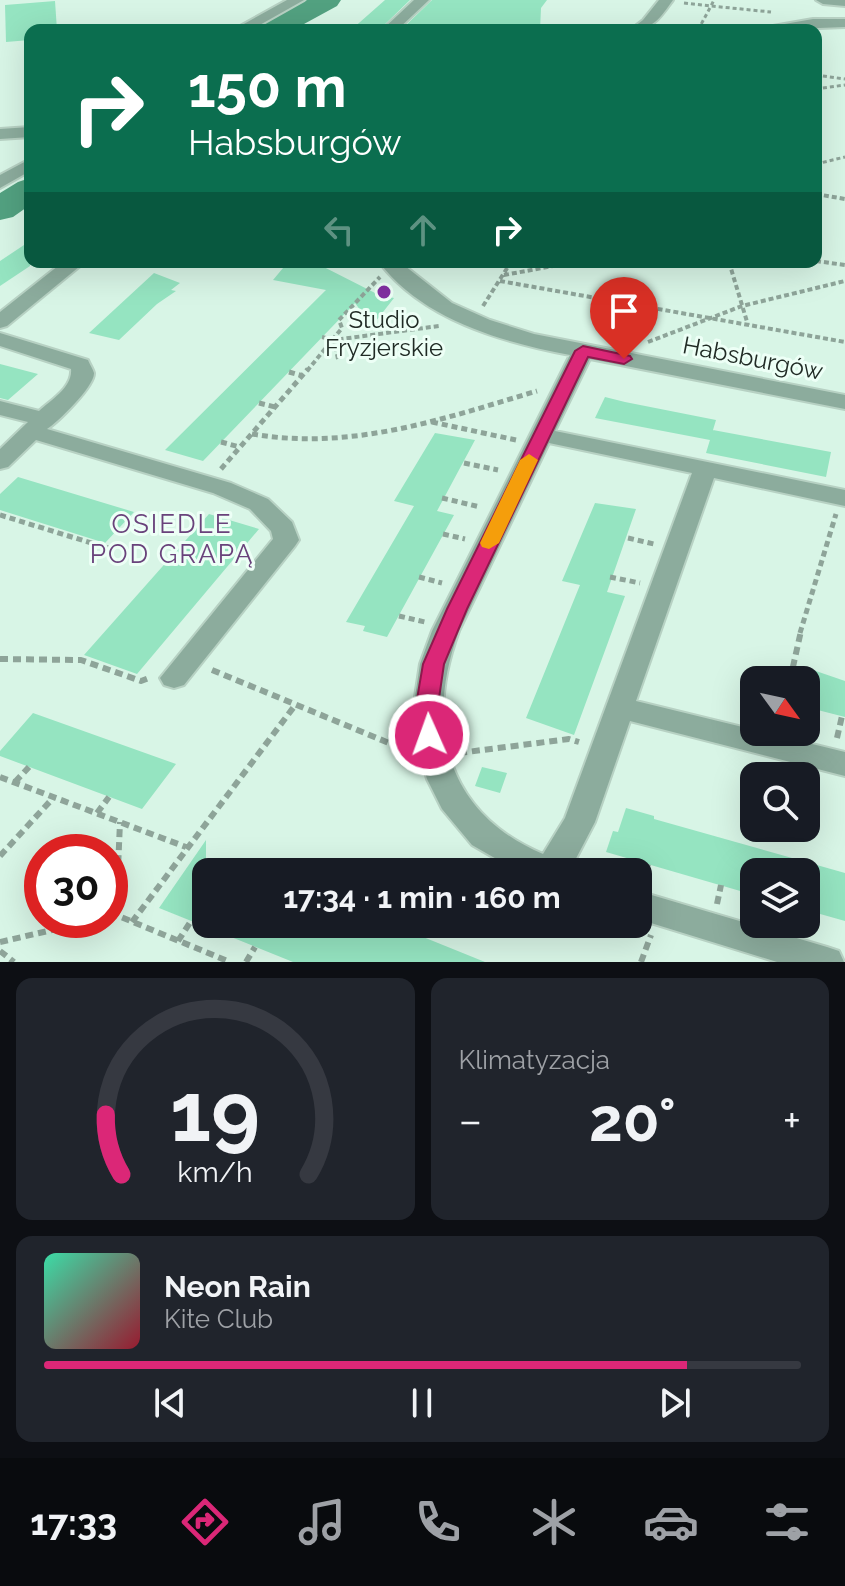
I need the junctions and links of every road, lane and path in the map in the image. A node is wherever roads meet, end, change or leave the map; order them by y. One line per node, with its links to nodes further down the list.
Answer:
1 (297, 0): 10 (street)
2 (422, 0): 11 (street)
3 (714, 0): 7 (path)
4 (823, 0): 6 (street)
5 (672, 1): 7 (path); 12 (street)
6 (845, 2)
7 (711, 6): 8 (path); 13 (path)
8 (774, 13)
9 (845, 23): 14 (street)
10 (251, 24)
11 (396, 24)
12 (646, 24)
13 (701, 24)
14 (807, 24)
15 (822, 76): 16 (path)
16 (845, 79)
17 (845, 85): 18 (path)
18 (822, 88)
19 (24, 132): 20 (street)
20 (0, 134)
21 (845, 157): 22 (path)
22 (822, 163)
23 (24, 168): 24 (street)
24 (0, 183)
25 (833, 188): 27 (path)
26 (822, 195): 27 (path)
27 (830, 196): 28 (path)
28 (845, 199)
29 (822, 262): 30 (path)
30 (845, 265)
31 (68, 268): 42 (street)
32 (508, 268): 36 (path)
33 (542, 268): 36 (path)
34 (731, 268): 39 (path)
35 (385, 269): 47 (path); 50 (street, Habsburgów)
36 (504, 275): 37 (path)
37 (500, 281): 40 (path); 41 (path)
38 (845, 281): 39 (path)
39 (742, 306): 41 (path); 44 (path)
40 (480, 310)
41 (710, 318): 44 (path); 49 (path)
42 (0, 322)
43 (448, 325): 47 (path)
44 (748, 325): 48 (path)
45 (322, 337): 47 (path)
46 (0, 339): 60 (street)
47 (334, 340): 51 (path); 53 (path)
48 (845, 342)
49 (640, 346)
50 (583, 351): 54 (street); 55 (street, Habsburgów)
51 (338, 359)
52 (289, 372): 53 (path)
53 (303, 376): 57 (path)
54 (565, 387): 59 (path); 62 (street)
55 (845, 402)
56 (259, 403): 57 (path)
57 (275, 407): 61 (path)
58 (0, 408): 60 (street)
59 (429, 422): 61 (path); 62 (path)
60 (40, 426): 65 (street); 69 (street)
61 (252, 434): 64 (path)
62 (539, 440): 67 (street); 68 (street)
63 (221, 442): 64 (path)
64 (240, 447): 69 (path)
65 (0, 462)
66 (464, 463): 68 (path)
67 (705, 469): 71 (street); 79 (street)
68 (522, 475): 72 (street)
69 (208, 484): 77 (street)
70 (442, 498): 72 (path)
71 (843, 498): 76 (path)
72 (504, 512): 81 (street)
73 (0, 515): 74 (path)
74 (111, 549)
75 (0, 659): 77 (path)
76 (793, 666)
77 (181, 669): 78 (path)
78 (296, 704): 81 (path); 91 (path)
79 (620, 708): 80 (street); 82 (street)
80 (605, 749): 81 (path); 94 (street)
81 (434, 754): 93 (street)
82 (845, 764)
83 (29, 767): 85 (path)
84 (0, 777): 85 (path)
85 (15, 782): 86 (path)
86 (54, 797): 88 (path); 92 (path)
87 (109, 797): 88 (path)
88 (97, 813): 89 (path)
89 (120, 822): 90 (path); 91 (path)
90 (119, 834)
91 (186, 847): 98 (path)
92 (0, 856)
93 (524, 858)
94 (560, 858)
95 (652, 909): 107 (street)
96 (128, 921): 98 (path)
97 (191, 921): 100 (path)
98 (132, 922): 100 (path)
99 (24, 936): 101 (path)
100 (178, 941): 105 (path)
101 (0, 942)
102 (255, 947): 106 (path)
103 (0, 951): 104 (path)
104 (14, 962)
105 (230, 962)
106 (246, 962)
107 (827, 962)

